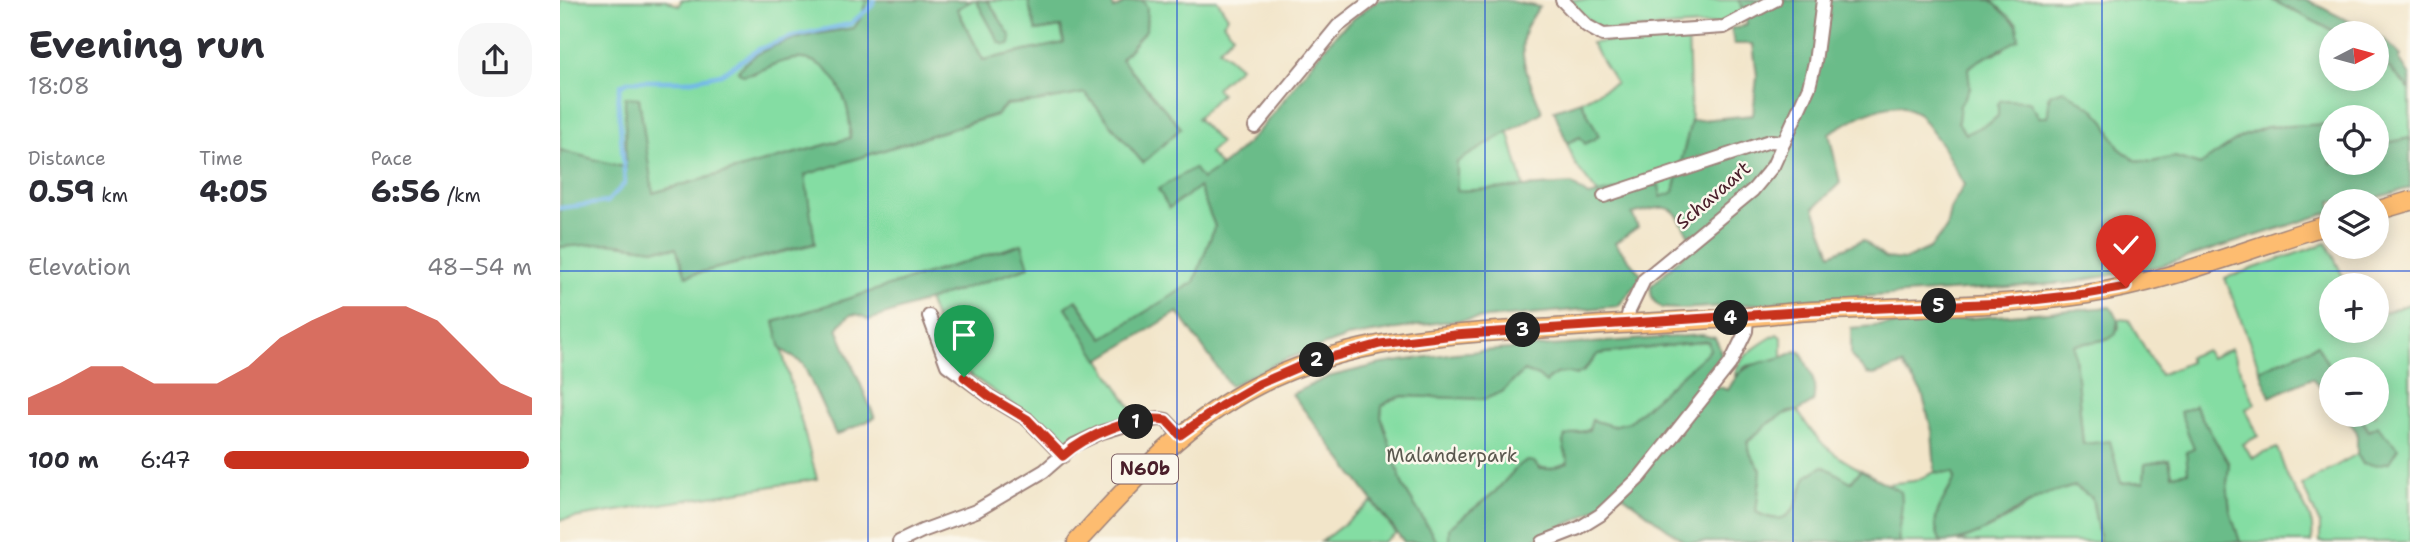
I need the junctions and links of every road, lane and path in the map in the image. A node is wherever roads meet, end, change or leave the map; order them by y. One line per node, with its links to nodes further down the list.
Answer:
1 (1372, 0): 5 (street)
2 (1562, 0): 3 (street)
3 (1775, 0)
4 (1823, 0): 6 (street, Schavaart)
5 (1255, 127)
6 (1784, 142): 7 (street); 13 (street, Schavaart)
7 (1604, 196)
8 (2410, 201): 9 (main road)
9 (2389, 207)
10 (2319, 227): 12 (main road, N60b)
11 (929, 316): 15 (street)
12 (1747, 317): 13 (main road, N60b); 18 (street)
13 (1626, 324): 14 (main road, N60b)
14 (1180, 435): 15 (street); 17 (main road, N60b)
15 (1063, 456): 16 (street)
16 (899, 542)
17 (1077, 542)
18 (1543, 542)

